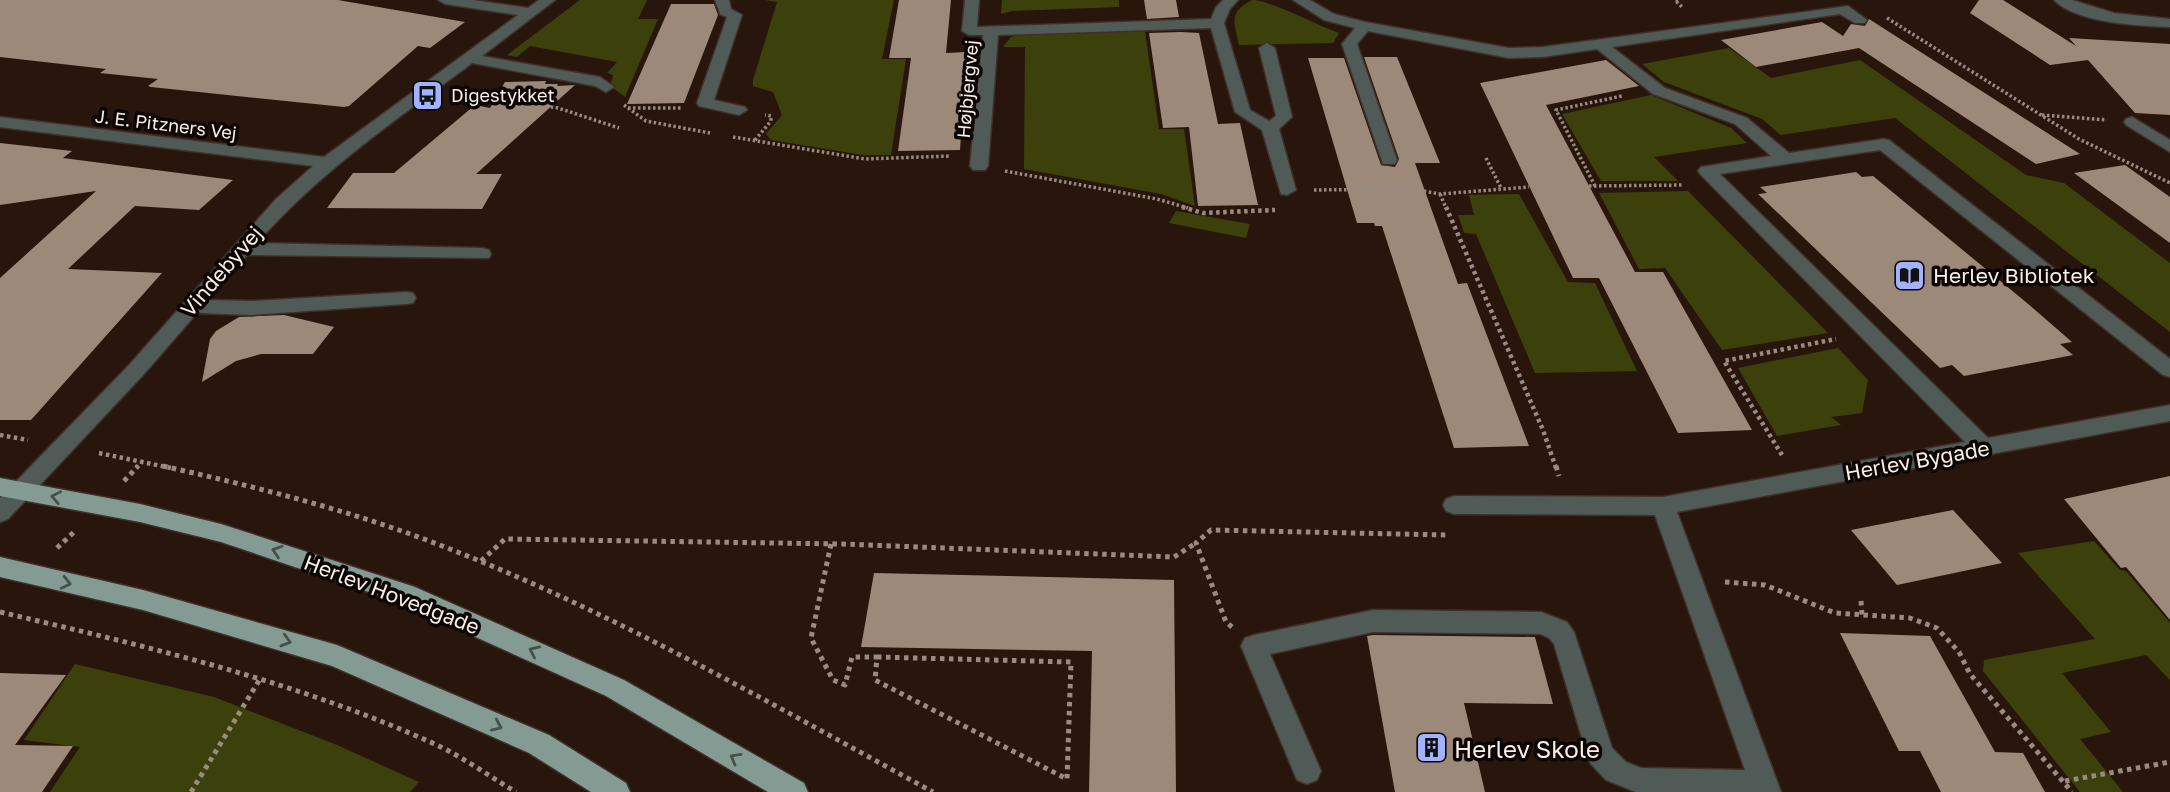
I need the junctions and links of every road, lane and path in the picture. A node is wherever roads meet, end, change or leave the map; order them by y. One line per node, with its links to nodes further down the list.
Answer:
1 (445, 0): 8 (street)
2 (548, 0): 8 (street, Vindebyvej)
3 (722, 0): 20 (street)
4 (972, 0): 13 (street)
5 (1231, 0): 10 (street)
6 (1300, 0): 12 (street)
7 (2061, 0): 11 (street)
8 (530, 13): 16 (street, Vindebyvej)
9 (1860, 20): 14 (street); 22 (path)
10 (1217, 23): 13 (street, Højbjergvej); 26 (street)
11 (2170, 23)
12 (1364, 26): 14 (street); 32 (street)
13 (991, 31): 34 (street, Højbjergvej)
14 (1601, 45): 19 (street)
15 (1267, 48): 26 (street)
16 (468, 58): 17 (street, Vindebyvej); 18 (street)
17 (431, 86): 25 (path); 33 (street, Vindebyvej)
18 (606, 87)
19 (1656, 89): 31 (street); 37 (path)
20 (705, 103): 21 (street); 27 (path)
21 (739, 110)
22 (2041, 115): 24 (path); 35 (path)
23 (0, 122): 33 (street, J. E. Pitzners Vej)
24 (2132, 122): 29 (street)
25 (619, 128)
26 (1270, 128): 41 (street)
27 (714, 134)
28 (727, 136): 34 (path)
29 (2170, 147)
30 (1486, 158): 40 (path)
31 (1785, 159): 36 (street); 48 (street)
32 (1389, 160)
33 (327, 163): 43 (street, Vindebyvej)
34 (979, 166): 41 (path)
35 (2170, 183)
36 (1720, 184): 37 (path); 47 (street)
37 (1595, 186): 39 (path)
38 (1529, 187): 40 (path)
39 (1589, 187)
40 (1501, 188): 42 (path)
41 (1287, 190): 42 (path)
42 (1440, 194): 58 (path)
43 (240, 248): 44 (street); 46 (street, Vindebyvej)
44 (482, 254)
45 (406, 298): 46 (street)
46 (191, 306): 51 (street, Vindebyvej)
47 (1871, 332): 52 (street); 54 (path)
48 (2170, 370)
49 (2170, 413): 52 (street, Herlev Bygade)
50 (0, 435): 51 (path)
51 (64, 446): 53 (path); 55 (street, Vindebyvej)
52 (1984, 448): 54 (street, Herlev Bygade)
53 (142, 462): 56 (path); 63 (path)
54 (1799, 482): 59 (street, Herlev Bygade)
55 (10, 488): 56 (main road, Herlev Hovedgade, one-way to 55); 60 (street, Vindebyvej)
56 (100, 505): 65 (path); 80 (main road, Herlev Hovedgade, one-way to 56)
57 (1454, 505): 58 (street, Herlev Bygade); 61 (path)
58 (1570, 506): 59 (street, Herlev Bygade)
59 (1663, 506): 66 (street)
60 (0, 513)
61 (1196, 543): 62 (path); 70 (path)
62 (831, 544): 63 (path); 71 (path)
63 (481, 561): 81 (path)
64 (0, 568): 65 (main road)
65 (31, 575): 79 (main road, one-way to 79)
66 (1690, 580): 69 (path); 76 (street)
67 (1861, 601): 69 (path)
68 (0, 612): 72 (path)
69 (1862, 615): 75 (path)
70 (1254, 646): 74 (street); 76 (street)
71 (877, 657): 71 (path)
72 (260, 680): 77 (path); 78 (path)
73 (2170, 762): 75 (path)
74 (1307, 771)
75 (2065, 781): 82 (path)
76 (1766, 788)
77 (191, 792)
78 (516, 792)
79 (616, 792)
80 (794, 792)
81 (933, 792)
82 (2072, 792)

